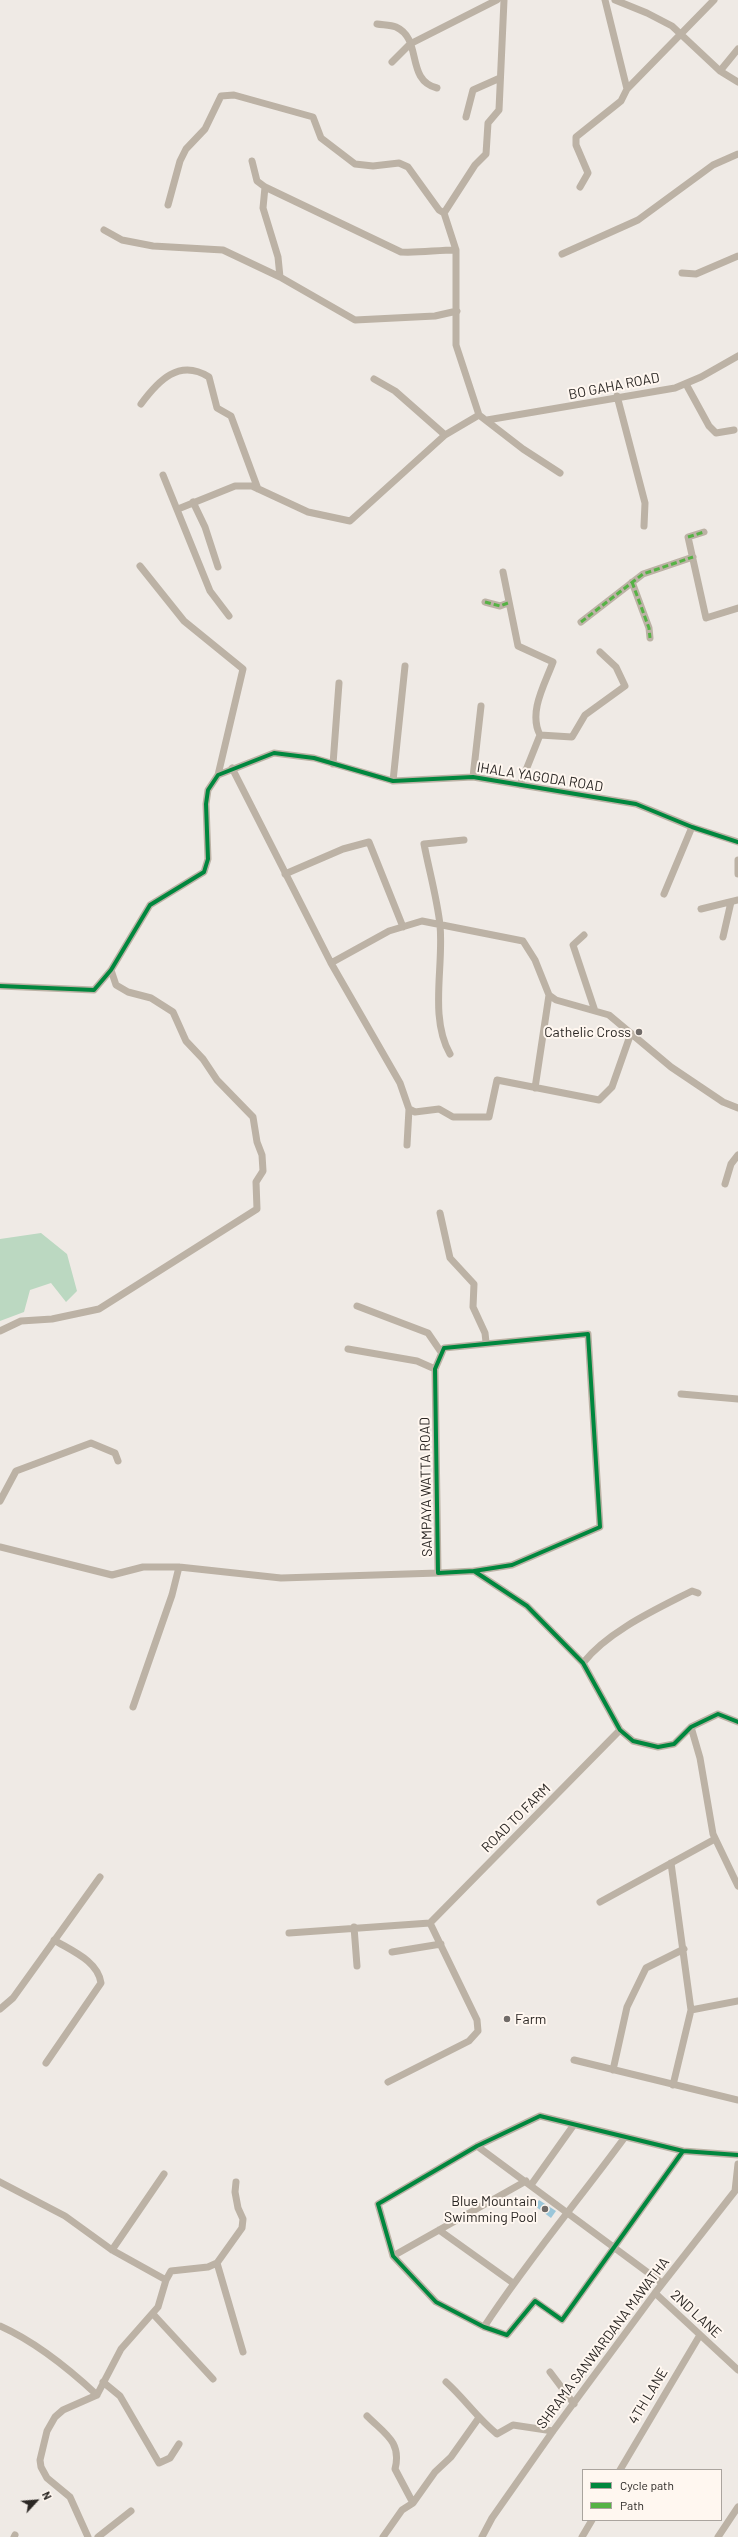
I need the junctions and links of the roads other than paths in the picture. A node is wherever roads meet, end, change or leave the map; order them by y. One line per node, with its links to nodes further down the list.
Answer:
1 (497, 0): 8 (street)
2 (504, 0): 12 (street)
3 (605, 0): 15 (street)
4 (615, 0): 7 (street)
5 (714, 0): 7 (street)
6 (377, 24): 8 (street)
7 (682, 34): 11 (street); 15 (street)
8 (410, 44): 10 (street); 14 (street)
9 (738, 49): 11 (street)
10 (392, 62)
11 (720, 71): 13 (street)
12 (500, 78): 16 (street); 22 (street)
13 (738, 82)
14 (437, 88)
15 (627, 89): 20 (street)
16 (466, 117)
17 (738, 154): 25 (street)
18 (252, 161): 19 (street)
19 (265, 187): 24 (street); 28 (street)
20 (580, 187)
21 (168, 205): 22 (street)
22 (444, 213): 24 (street)
23 (104, 230): 28 (street)
24 (456, 250): 29 (street)
25 (562, 254)
26 (738, 256): 27 (street)
27 (682, 273)
28 (280, 277): 29 (street)
29 (457, 311): 35 (street)
30 (738, 356): 32 (street, BO GAHA ROAD)
31 (374, 379): 38 (street)
32 (686, 384): 33 (street, BO GAHA ROAD); 37 (street)
33 (616, 396): 36 (street, BO GAHA ROAD); 44 (street)
34 (141, 404): 41 (street)
35 (479, 415): 36 (street); 38 (street)
36 (488, 420): 39 (street)
37 (734, 430)
38 (445, 434): 41 (street)
39 (560, 474)
40 (163, 475): 43 (street)
41 (258, 489): 42 (street)
42 (193, 502): 43 (street); 48 (street)
43 (178, 509): 54 (street)
44 (644, 526)
45 (704, 532): 46 (street)
46 (693, 557): 50 (street); 53 (street)
47 (140, 566): 64 (street)
48 (218, 567)
49 (503, 572): 52 (street)
50 (632, 582): 55 (street); 56 (street)
51 (485, 602): 52 (street)
52 (508, 603): 61 (street)
53 (738, 608)
54 (229, 616)
55 (581, 622)
56 (650, 638)
57 (600, 652): 61 (street)
58 (405, 666): 66 (street)
59 (339, 683): 62 (street)
60 (481, 706): 65 (street)
61 (540, 735): 67 (street)
62 (333, 764): 63 (street, IHALA YAGODA ROAD); 66 (street, IHALA YAGODA ROAD)
63 (232, 768): 64 (street, IHALA YAGODA ROAD); 72 (street)
64 (218, 775): 82 (street)
65 (473, 777): 66 (street, IHALA YAGODA ROAD); 67 (street, IHALA YAGODA ROAD)
66 (393, 781)
67 (520, 785): 68 (street, IHALA YAGODA ROAD)
68 (692, 827): 70 (street, IHALA YAGODA ROAD); 74 (street)
69 (464, 840): 77 (street)
70 (738, 842)
71 (738, 860): 73 (street)
72 (285, 874): 78 (street); 81 (street)
73 (738, 874)
74 (664, 894)
75 (735, 901): 76 (street); 80 (street)
76 (701, 909)
77 (440, 925): 78 (street); 84 (street); 87 (street)
78 (403, 927): 81 (street)
79 (584, 935): 85 (street)
80 (723, 937)
81 (331, 962): 90 (street)
82 (111, 970): 83 (street); 96 (street)
83 (0, 986)
84 (549, 995): 85 (street); 88 (street)
85 (595, 1012): 86 (street)
86 (631, 1033): 88 (street); 89 (street)
87 (450, 1054)
88 (535, 1088): 90 (street)
89 (738, 1108)
90 (409, 1109): 91 (street)
91 (407, 1145)
92 (738, 1155): 93 (street)
93 (725, 1184)
94 (440, 1214): 97 (street)
95 (357, 1306): 99 (street)
96 (0, 1331)
97 (486, 1342): 99 (street); 107 (street, SAMPAYA WATTA ROAD)
98 (348, 1349): 100 (street)
99 (441, 1352): 100 (street, SAMPAYA WATTA ROAD)
100 (435, 1369): 108 (street, SAMPAYA WATTA ROAD)
101 (681, 1394): 102 (street)
102 (738, 1399)
103 (118, 1461): 104 (street)
104 (0, 1501)
105 (0, 1547): 106 (street)
106 (179, 1567): 108 (street); 111 (street)
107 (474, 1571): 108 (street, SAMPAYA WATTA ROAD); 110 (street)
108 (438, 1574)
109 (698, 1592): 110 (street)
110 (583, 1663): 114 (street)
111 (133, 1707)
112 (738, 1722): 113 (street)
113 (691, 1727): 114 (street); 115 (street)
114 (620, 1730): 121 (street, ROAD TO FARM)
115 (715, 1839): 116 (street); 117 (street)
116 (671, 1863): 120 (street); 126 (street)
117 (734, 1870): 119 (street)
118 (100, 1877): 124 (street)
119 (738, 1886)
120 (600, 1902)
121 (430, 1923): 122 (street); 125 (street)
122 (354, 1927): 123 (street); 128 (street)
123 (289, 1933)
124 (54, 1940): 130 (street); 133 (street)
125 (440, 1944): 127 (street); 135 (street)
126 (684, 1949): 131 (street); 134 (street)
127 (392, 1952)
128 (357, 1966)
129 (738, 2001): 131 (street)
130 (0, 2009)
131 (691, 2010): 136 (street)
132 (574, 2060): 134 (street)
133 (46, 2063)
134 (613, 2070): 136 (street)
135 (388, 2082)
136 (673, 2085): 137 (street)
137 (738, 2100)
138 (573, 2126): 139 (street); 140 (street); 147 (street)
139 (625, 2137): 141 (street); 148 (street)
140 (477, 2146): 147 (street); 152 (street)
141 (683, 2151): 142 (street); 150 (street)
142 (738, 2155)
143 (738, 2164): 156 (street, SHRAMA SANWARDANA MAWATHA)
144 (164, 2174): 151 (street)
145 (0, 2182): 151 (street)
146 (236, 2182): 153 (street)
147 (529, 2183): 148 (street); 149 (street)
148 (568, 2215): 150 (street); 155 (street)
149 (439, 2230): 152 (street); 155 (street)
150 (616, 2247): 156 (street); 160 (street)
151 (112, 2250): 154 (street)
152 (393, 2256): 160 (street)
153 (217, 2263): 154 (street); 162 (street)
154 (166, 2280): 158 (street)
155 (513, 2283): 160 (street)
156 (662, 2283): 157 (street, SHRAMA SANWARDANA MAWATHA)
157 (655, 2293): 161 (street, 2ND LANE); 169 (street, SHRAMA SANWARDANA MAWATHA)
158 (153, 2314): 165 (street); 166 (street)
159 (0, 2326): 168 (street)
160 (484, 2327)
161 (700, 2335): 163 (street, 2ND LANE); 174 (street, 4TH LANE)
162 (243, 2352)
163 (738, 2370)
164 (550, 2372): 169 (street)
165 (213, 2379)
166 (103, 2382): 168 (street); 173 (street)
167 (446, 2382): 171 (street)
168 (97, 2395): 179 (street)
169 (574, 2404): 172 (street, SHRAMA SANWARDANA MAWATHA)
170 (367, 2416): 175 (street)
171 (478, 2419): 172 (street); 175 (street)
172 (552, 2431): 182 (street, SHRAMA SANWARDANA MAWATHA)
173 (179, 2444)
174 (621, 2469)
175 (412, 2502): 181 (street)
176 (738, 2507): 184 (street)
177 (131, 2511): 180 (street)
178 (591, 2521): 183 (street)
179 (88, 2537)
180 (98, 2537)
181 (383, 2537)
182 (482, 2537)
183 (582, 2537)
184 (718, 2537)

